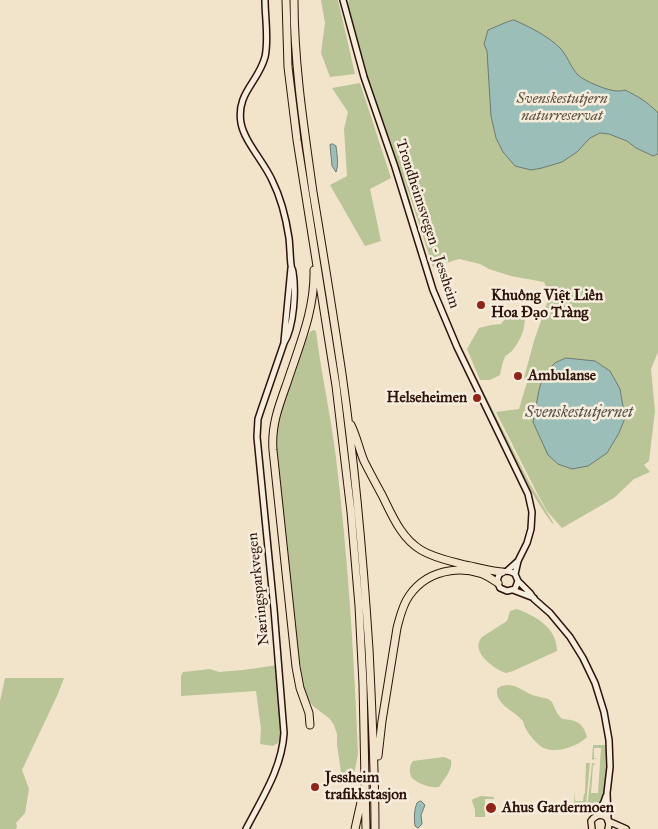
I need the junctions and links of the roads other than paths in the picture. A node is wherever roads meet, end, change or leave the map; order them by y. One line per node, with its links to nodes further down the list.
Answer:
1 (265, 0): 20 (main road, Næringsparkvegen)
2 (286, 0): 5 (highway)
3 (294, 0): 6 (highway)
4 (343, 0): 7 (main road, Trondheimsvegen - Jessheim)
5 (313, 242): 14 (highway); 16 (highway)
6 (348, 420): 8 (highway); 15 (highway)
7 (518, 561): 8 (main road, Trondheimsvegen - Jessheim); 9 (main road, Trondheimsvegen - Jessheim)
8 (504, 572): 9 (main road); 11 (main road)
9 (515, 574): 10 (main road)
10 (518, 581): 12 (main road); 13 (main road)
11 (498, 583): 12 (main road); 15 (highway)
12 (513, 590): 13 (main road)
13 (534, 599): 17 (main road)
14 (310, 725)
15 (374, 773): 23 (highway)
16 (366, 775): 21 (highway); 22 (highway)
17 (607, 793): 18 (main road); 19 (main road)
18 (596, 816): 19 (main road); 24 (main road)
19 (608, 820): 25 (main road); 26 (main road)
20 (246, 829)
21 (355, 829)
22 (366, 829)
23 (375, 829)
24 (592, 829)
25 (608, 829)
26 (626, 829)

